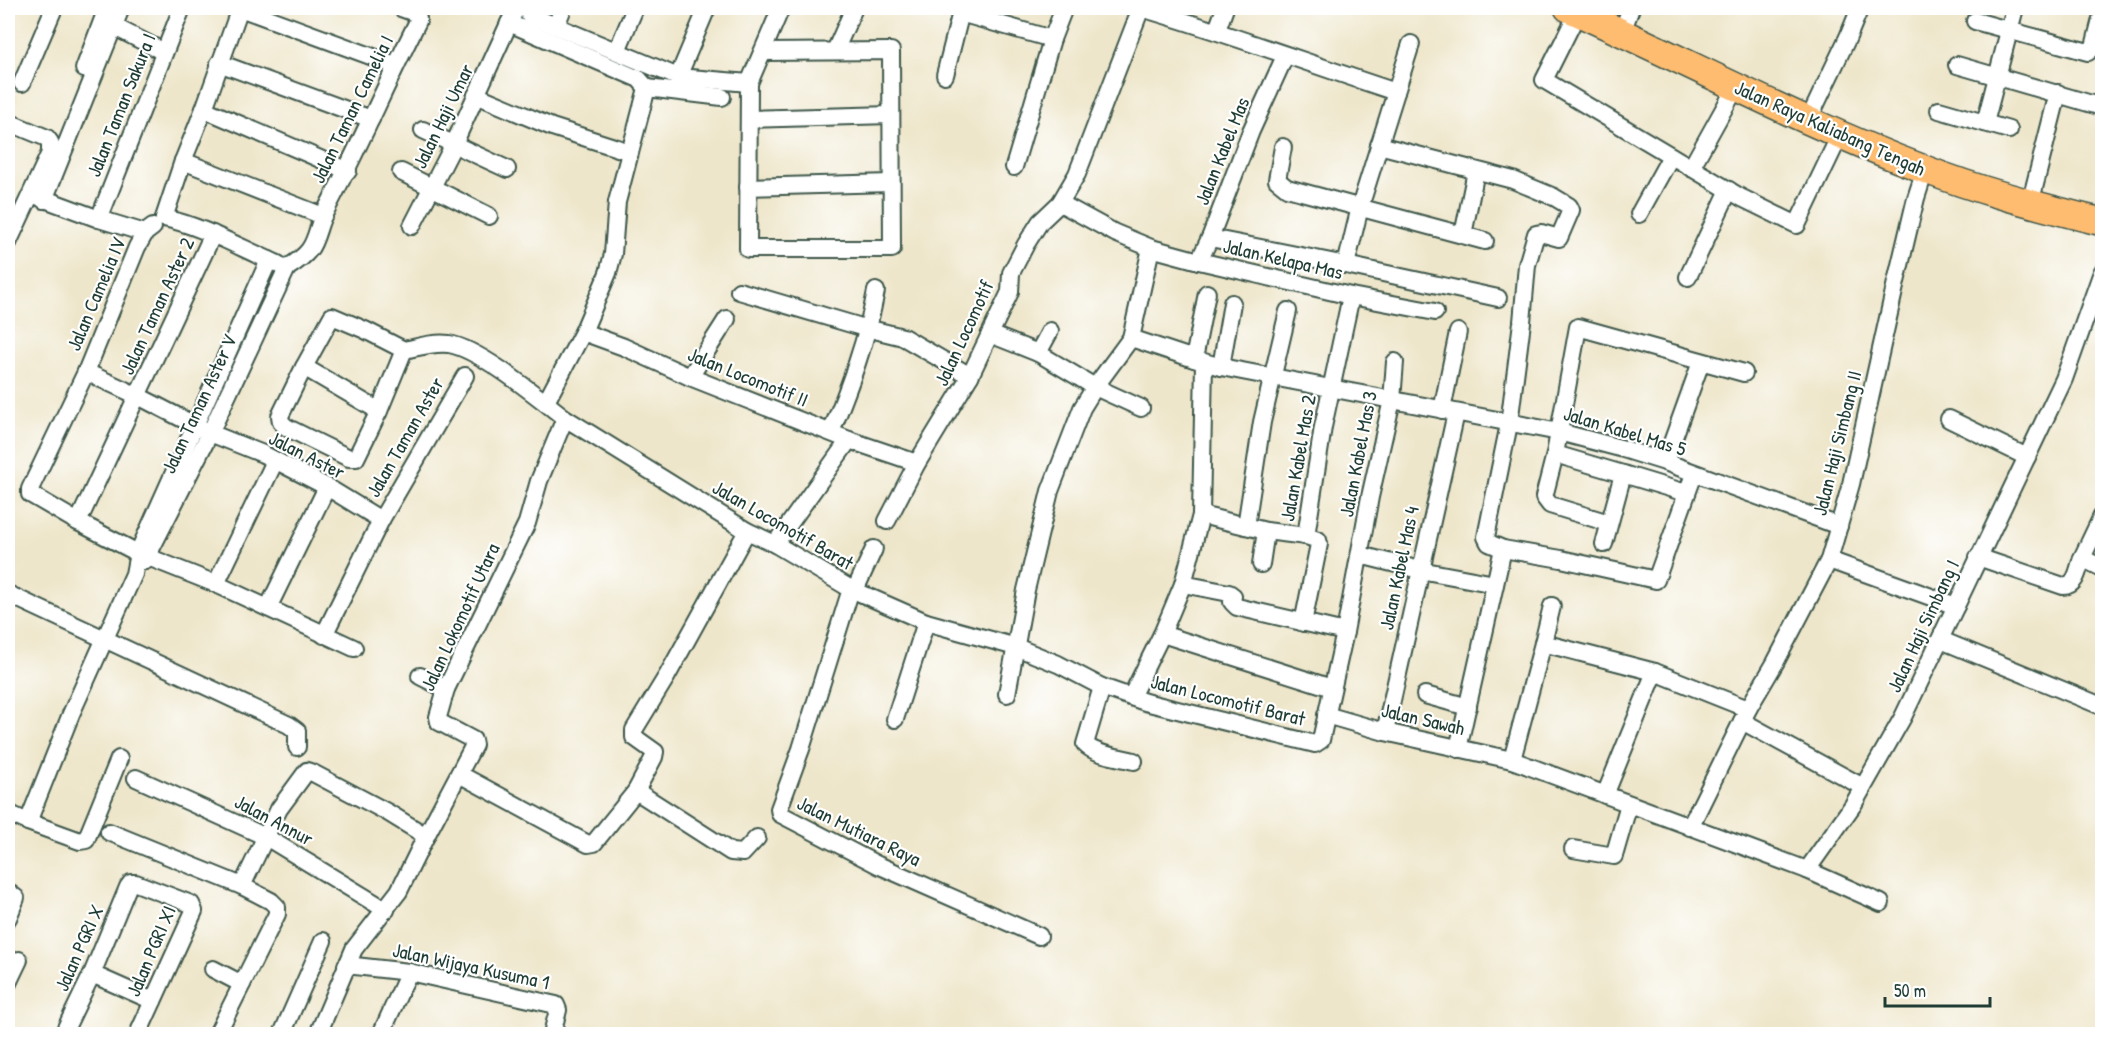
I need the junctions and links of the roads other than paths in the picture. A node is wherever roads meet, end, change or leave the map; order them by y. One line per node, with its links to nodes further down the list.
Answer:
1 (54, 8): 38 (street)
2 (182, 8): 29 (street, Jalan Taman Sakura I)
3 (240, 8): 32 (street); 33 (street)
4 (401, 8): 33 (street, Jalan Taman Camelia I)
5 (563, 8): 22 (street)
6 (635, 8): 27 (street)
7 (708, 8): 37 (street)
8 (781, 8): 30 (street)
9 (854, 8): 28 (street)
10 (1064, 8): 25 (street)
11 (1141, 8): 23 (street); 77 (street, Jalan Locomotif)
12 (1225, 8): 23 (street)
13 (1860, 8): 53 (street)
14 (2015, 8): 24 (street)
15 (961, 10): 25 (street); 35 (street)
16 (1573, 10): 20 (main road, Jalan Raya Kaliabang Tengah); 63 (street)
17 (109, 12): 29 (street); 46 (street); 76 (street)
18 (518, 15): 22 (street); 41 (street); 44 (street, Jalan Haji Umar)
19 (2102, 19): 24 (street)
20 (1627, 20): 40 (main road, Jalan Raya Kaliabang Tengah)
21 (1975, 21): 24 (street)
22 (556, 26): 27 (street)
23 (1217, 30): 31 (street)
24 (2009, 30): 36 (street)
25 (1052, 39): 65 (street)
26 (1411, 44): 42 (street)
27 (617, 51): 37 (street)
28 (835, 51): 30 (street); 50 (street)
29 (164, 52): 84 (street, Jalan Taman Sakura I)
30 (762, 52): 39 (street)
31 (1285, 56): 42 (street); 90 (street, Jalan Kabel Mas)
32 (219, 63): 48 (street); 51 (street)
33 (395, 65): 51 (street, Jalan Taman Camelia I)
34 (1957, 65): 36 (street)
35 (945, 75)
36 (1997, 76): 43 (street); 55 (street)
37 (678, 77): 39 (street)
38 (22, 83)
39 (749, 83): 52 (street)
40 (1736, 87): 53 (main road, Jalan Raya Kaliabang Tengah); 66 (street)
41 (647, 88): 45 (street); 62 (street)
42 (1396, 92): 60 (street)
43 (2058, 93): 47 (street); 78 (street)
44 (476, 96): 59 (street, Jalan Haji Umar); 62 (street)
45 (722, 97)
46 (71, 103)
47 (2103, 107)
48 (204, 109): 64 (street); 69 (street)
49 (1939, 110): 55 (street)
50 (891, 115): 52 (street); 72 (street)
51 (371, 119): 69 (street, Jalan Taman Camelia I)
52 (749, 119): 73 (street)
53 (1808, 121): 58 (main road, Jalan Raya Kaliabang Tengah)
54 (8, 122): 76 (street)
55 (1985, 123): 57 (street)
56 (423, 130): 59 (street)
57 (2009, 130)
58 (1840, 135): 68 (main road, Jalan Raya Kaliabang Tengah); 75 (street)
59 (454, 144): 67 (street); 74 (street, Jalan Haji Umar)
60 (1379, 145): 70 (street); 79 (street)
61 (1283, 147): 79 (street)
62 (630, 152): 111 (street)
63 (1671, 156): 66 (street); 80 (street)
64 (183, 161): 81 (street, Jalan Taman Camelia I); 83 (street)
65 (1014, 167)
66 (1691, 168): 75 (street)
67 (507, 169)
68 (1925, 170): 78 (main road, Jalan Raya Kaliabang Tengah); 159 (street, Jalan Haji Simbang II)
69 (348, 171): 81 (street, Jalan Taman Camelia I)
70 (1476, 171): 89 (street); 138 (street)
71 (401, 172): 74 (street)
72 (891, 183): 73 (street); 73 (street)
73 (748, 187)
74 (431, 188): 82 (street); 86 (street, Jalan Haji Umar)
75 (1729, 190): 99 (street)
76 (37, 197): 84 (street, Jalan Camelia IV); 92 (street)
77 (1060, 203): 93 (street); 113 (street, Jalan Locomotif)
78 (2030, 204): 85 (main road, Jalan Raya Kaliabang Tengah)
79 (1360, 207): 89 (street); 96 (street)
80 (1640, 214)
81 (323, 216): 97 (street, Jalan Taman Camelia I)
82 (489, 216)
83 (164, 218): 87 (street, Jalan Camelia IV); 88 (street)
84 (99, 219): 87 (street, Jalan Camelia IV)
85 (2103, 222)
86 (412, 226)
87 (145, 233): 122 (street, Jalan Camelia IV)
88 (213, 234): 94 (street); 130 (street, Jalan Taman Aster 2)
89 (1463, 235): 91 (street)
90 (1210, 238): 95 (street, Jalan Kabel Mas); 96 (street)
91 (1485, 241)
92 (8, 243)
93 (1151, 248): 95 (street, Jalan Kelapa Mas); 114 (street)
94 (269, 260): 97 (street); 139 (street, Jalan Taman Aster V)
95 (1199, 261): 103 (street, Jalan Kelapa Mas)
96 (1346, 266): 104 (street)
97 (287, 268): 139 (street, Jalan Taman Aster V)
98 (2103, 272): 144 (street, Jalan Haji Simbang I)
99 (1688, 277)
100 (739, 291): 109 (street)
101 (876, 291): 109 (street)
102 (1207, 293): 117 (street)
103 (1351, 296): 107 (street); 129 (street, Jalan Kelapa Mas)
104 (1498, 298)
105 (1232, 303): 121 (street)
106 (1288, 311): 127 (street)
107 (1435, 312)
108 (727, 319): 126 (street)
109 (869, 329): 125 (street); 140 (street)
110 (1050, 331): 116 (street)
111 (583, 332): 126 (street, Jalan Locomotif II); 132 (street)
112 (1458, 332): 135 (street, Jalan Kabel Mas 4)
113 (990, 334): 116 (street); 125 (street, Jalan Locomotif)
114 (1131, 338): 117 (street); 128 (street)
115 (404, 350): 120 (street); 132 (street, Jalan Locomotif Barat); 134 (street)
116 (1038, 353): 128 (street)
117 (1199, 361): 121 (street); 152 (street)
118 (1395, 362): 131 (street, Jalan Kabel Mas 3)
119 (1701, 362): 123 (street); 141 (street); 146 (street)
120 (304, 367): 134 (street); 134 (street)
121 (1221, 367): 127 (street)
122 (86, 372): 130 (street, Jalan Taman Aster 2); 156 (street)
123 (1744, 373)
124 (465, 376): 154 (street, Jalan Taman Aster)
125 (970, 376): 147 (street, Jalan Locomotif)
126 (690, 378): 140 (street, Jalan Locomotif II)
127 (1274, 378): 129 (street); 158 (street)
128 (1095, 387): 133 (street); 191 (street)
129 (1331, 387): 131 (street); 162 (street, Jalan Kabel Mas 2)
130 (138, 396): 139 (street, Jalan Taman Aster 2); 156 (street)
131 (1392, 400): 135 (street, Jalan Kabel Mas 5); 167 (street, Jalan Kabel Mas 3)
132 (546, 402): 136 (street, Jalan Locomotif Barat)
133 (1141, 408)
134 (379, 411)
135 (1449, 412): 138 (street, Jalan Kabel Mas 5); 174 (street, Jalan Kabel Mas 4)
136 (565, 418): 160 (street, Jalan Locomotif Barat); 197 (street, Jalan Lokomotif Utara)
137 (1949, 419): 144 (street)
138 (1509, 424): 141 (street, Jalan Kabel Mas 5); 166 (street)
139 (203, 429): 145 (street, Jalan Aster); 168 (street, Jalan Taman Aster V)
140 (831, 432): 142 (street, Jalan Locomotif II)
141 (1559, 432): 143 (street); 146 (street, Jalan Kabel Mas 5)
142 (849, 440): 147 (street); 164 (street)
143 (1555, 454): 148 (street); 157 (street)
144 (2027, 457): 169 (street, Jalan Haji Simbang I)
145 (275, 461): 150 (street, Jalan Aster); 175 (street)
146 (1665, 462): 149 (street, Jalan Kabel Mas 5)
147 (917, 463): 155 (street, Jalan Locomotif)
148 (1623, 474): 151 (street); 157 (street)
149 (1694, 474): 151 (street); 159 (street, Jalan Kabel Mas 5)
150 (327, 488): 154 (street, Jalan Aster); 182 (street)
151 (1686, 493): 166 (street)
152 (1201, 515): 158 (street); 176 (street)
153 (2103, 516): 170 (street)
154 (381, 520): 187 (street)
155 (888, 521)
156 (78, 522): 168 (street)
157 (1609, 523): 163 (street)
158 (1246, 526): 161 (street)
159 (1839, 526): 171 (street, Jalan Haji Simbang II)
160 (747, 531): 164 (street, Jalan Locomotif Barat); 215 (street)
161 (1266, 531): 162 (street); 172 (street)
162 (1306, 536): 184 (street)
163 (1604, 543)
164 (775, 544): 178 (street, Jalan Locomotif Barat)
165 (874, 549): 178 (street)
166 (1503, 549): 177 (street)
167 (1360, 555): 174 (street); 185 (street, Jalan Locomotif Barat)
168 (143, 556): 175 (street); 188 (street, Jalan Taman Aster V)
169 (1978, 557): 170 (street); 181 (street, Jalan Haji Simbang I)
170 (2082, 558): 173 (street)
171 (1829, 560): 181 (street); 204 (street, Jalan Haji Simbang II)
172 (1261, 564)
173 (2103, 568)
174 (1420, 570): 177 (street); 206 (street, Jalan Kabel Mas 4)
175 (216, 584): 182 (street)
176 (1183, 584): 184 (street); 186 (street)
177 (1496, 584): 202 (street)
178 (853, 589): 183 (street, Jalan Locomotif Barat); 233 (street, Jalan Mutiara Raya)
179 (8, 594): 188 (street)
180 (1552, 606): 190 (street)
181 (1956, 606): 189 (street, Jalan Haji Simbang I)
182 (268, 608): 187 (street)
183 (926, 622): 191 (street, Jalan Locomotif Barat); 205 (street)
184 (1303, 623): 185 (street)
185 (1345, 632): 196 (street, Jalan Locomotif Barat)
186 (1162, 634): 196 (street); 200 (street)
187 (324, 635): 192 (street)
188 (105, 640): 207 (street); 219 (street, Jalan Taman Aster V)
189 (1941, 640): 201 (street); 214 (street, Jalan Haji Simbang I)
190 (1544, 643): 193 (street); 210 (street)
191 (1016, 647): 195 (street, Jalan Locomotif Barat); 198 (street)
192 (354, 648)
193 (1655, 672): 204 (street); 216 (street)
194 (420, 676): 197 (street)
195 (1102, 687): 200 (street, Jalan Locomotif Barat); 211 (street)
196 (1332, 688): 203 (street, Jalan Locomotif Barat)
197 (446, 689): 212 (street, Jalan Lokomotif Utara)
198 (1007, 694)
199 (1425, 695): 202 (street)
200 (1131, 697): 203 (street, Jalan Locomotif Barat)
201 (2099, 705)
202 (1467, 706): 208 (street)
203 (1326, 715): 206 (street, Jalan Sawah)
204 (1745, 715): 214 (street); 220 (street, Jalan Haji Simbang II)
205 (895, 719)
206 (1385, 732): 208 (street, Jalan Sawah)
207 (297, 747)
208 (1458, 749): 210 (street, Jalan Sawah)
209 (119, 759): 219 (street)
210 (1512, 760): 216 (street, Jalan Sawah)
211 (1134, 761)
212 (459, 774): 215 (street); 222 (street, Jalan Lokomotif Utara)
213 (136, 778): 223 (street, Jalan Annur)
214 (1863, 787): 226 (street, Jalan Haji Simbang I)
215 (636, 791): 224 (street)
216 (1605, 795): 217 (street)
217 (1629, 804): 220 (street); 225 (street)
218 (8, 813): 219 (street)
219 (28, 822)
220 (1690, 826): 226 (street)
221 (109, 832): 228 (street)
222 (426, 836): 223 (street); 231 (street, Jalan Lokomotif Utara)
223 (266, 837): 228 (street); 231 (street, Jalan Annur)
224 (757, 838)
225 (1573, 849)
226 (1807, 870): 230 (street)
227 (136, 883): 239 (street, Jalan PGRI X); 242 (street, Jalan PGRI XI)
228 (242, 885): 241 (street)
229 (8, 892): 232 (street)
230 (1881, 903)
231 (386, 910): 236 (street, Jalan Lokomotif Utara)
232 (8, 918)
233 (1039, 936)
234 (323, 941): 246 (street)
235 (19, 960): 240 (street)
236 (346, 965): 238 (street, Jalan Wijaya Kusuma 1); 247 (street, Jalan Lokomotif Utara)
237 (213, 969): 241 (street)
238 (409, 972): 248 (street); 249 (street, Jalan Wijaya Kusuma 1)
239 (92, 975): 242 (street); 243 (street, Jalan PGRI X)
240 (8, 983)
241 (242, 984): 245 (street)
242 (153, 1001): 244 (street, Jalan PGRI XI)
243 (63, 1035)
244 (138, 1035)
245 (217, 1035)
246 (282, 1035)
247 (318, 1035)
248 (381, 1035)
249 (552, 1035)

